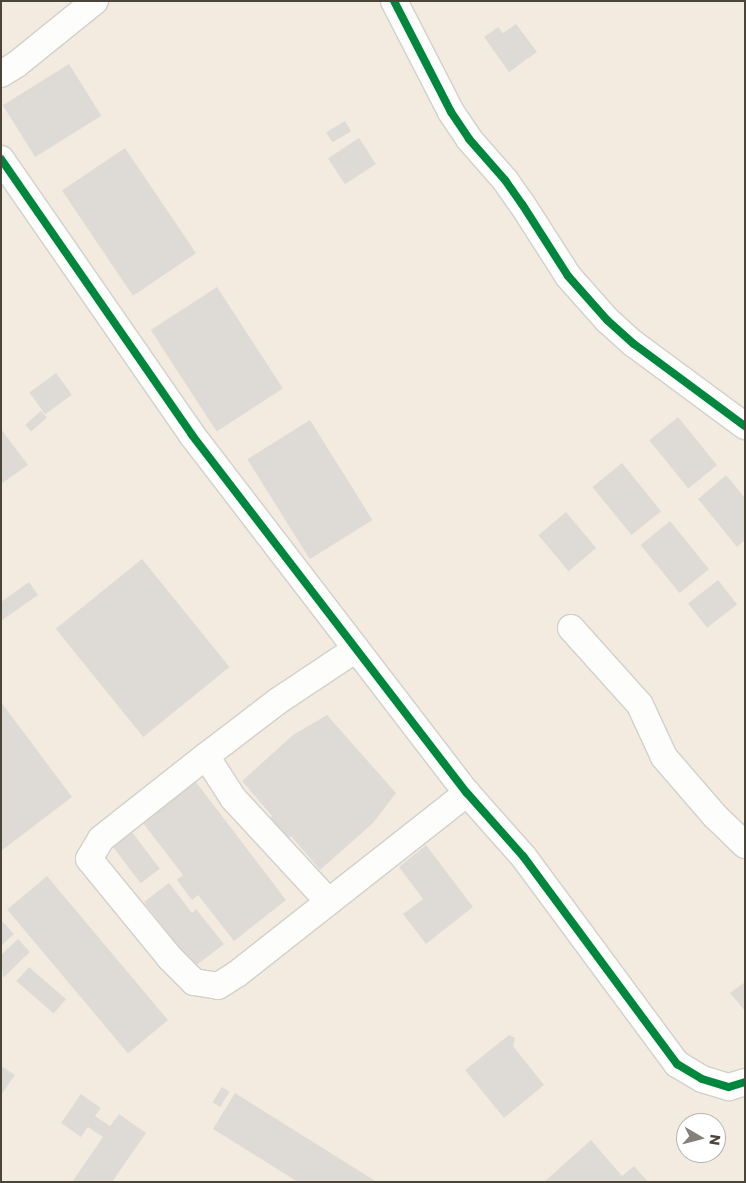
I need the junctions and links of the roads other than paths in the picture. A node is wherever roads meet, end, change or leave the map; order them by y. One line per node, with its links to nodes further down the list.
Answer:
1 (95, 1): 3 (street)
2 (394, 1): 5 (street)
3 (1, 74)
4 (1, 159): 7 (street)
5 (745, 426)
6 (571, 628): 10 (street)
7 (356, 649): 8 (street); 9 (street)
8 (206, 756): 11 (street); 11 (street)
9 (467, 793): 11 (street); 12 (street)
10 (745, 845)
11 (328, 901)
12 (745, 1082)

